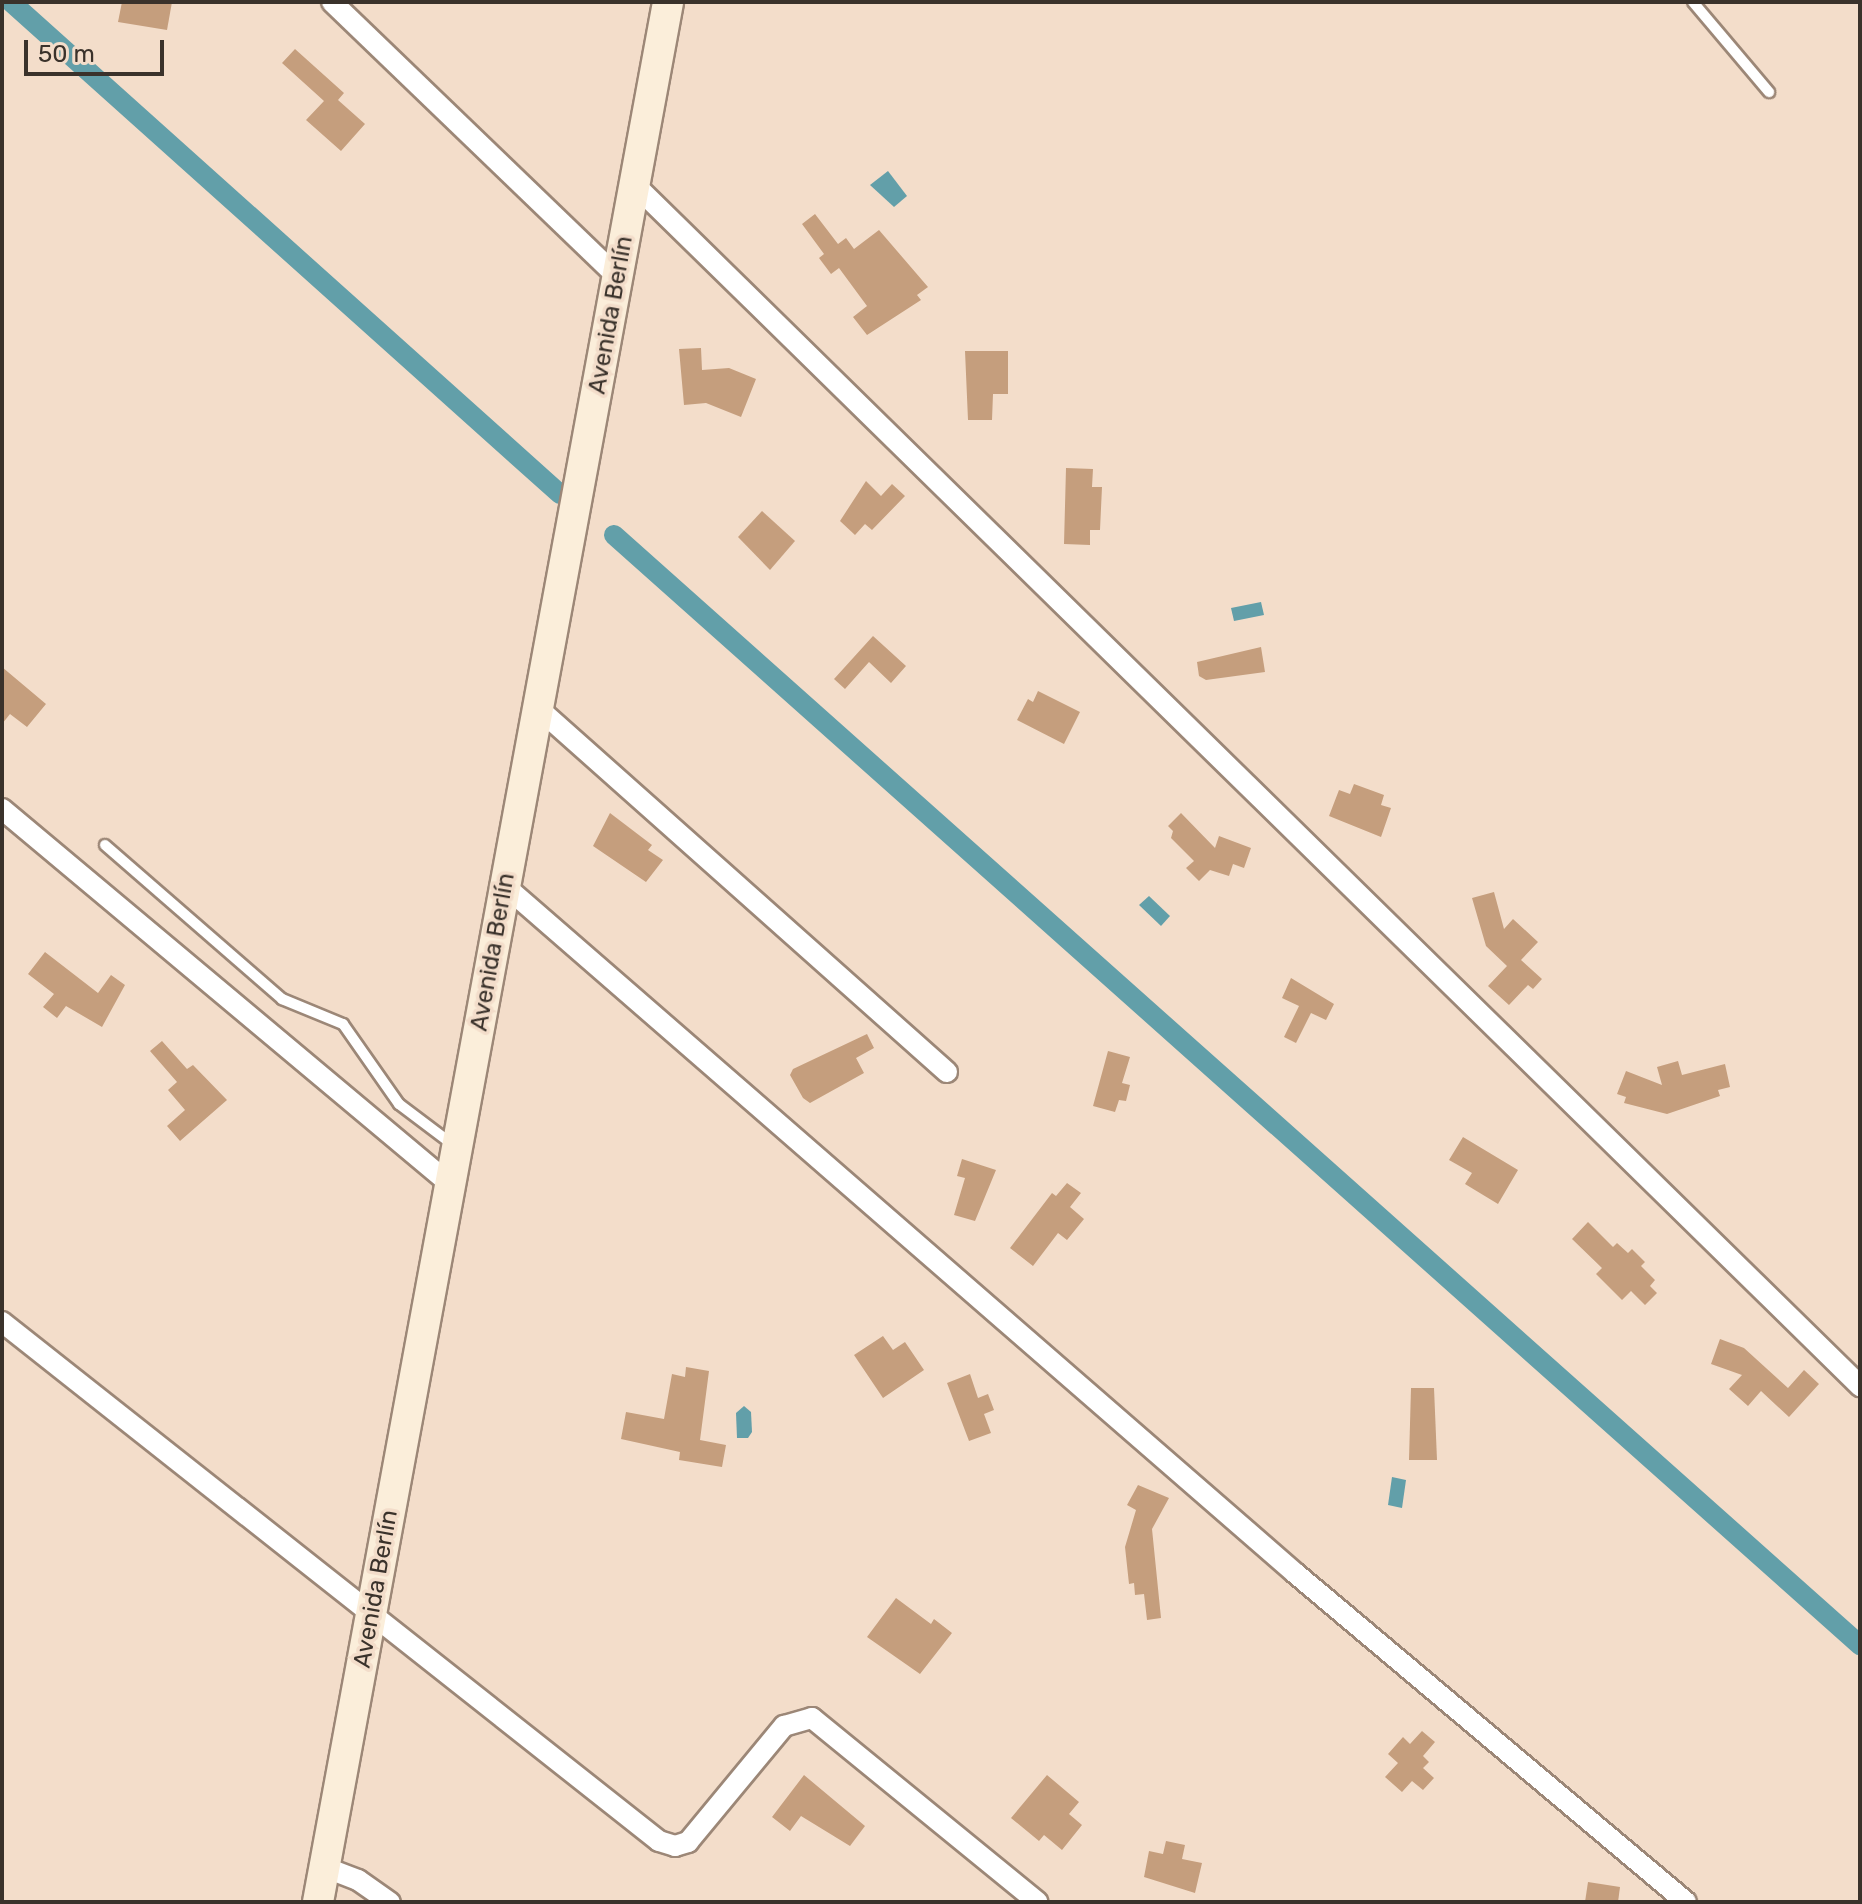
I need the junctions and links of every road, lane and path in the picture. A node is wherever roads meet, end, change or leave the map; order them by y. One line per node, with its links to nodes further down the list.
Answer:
1 (332, 2): 6 (street)
2 (668, 2): 5 (street, Avenida Berlín)
3 (1693, 2): 4 (lane)
4 (1769, 92)
5 (635, 185): 6 (street, Avenida Berlín); 15 (street)
6 (618, 277): 7 (street, Avenida Berlín)
7 (539, 709): 10 (street, Avenida Berlín); 11 (street)
8 (2, 809): 13 (street)
9 (105, 845): 12 (lane)
10 (505, 886): 12 (street, Avenida Berlín); 21 (street)
11 (947, 1072)
12 (457, 1147): 13 (street, Avenida Berlín)
13 (451, 1185): 16 (street, Avenida Berlín)
14 (2, 1322): 16 (street)
15 (1860, 1386)
16 (372, 1613): 17 (street, Avenida Berlín); 20 (street)
17 (324, 1867): 18 (street, Avenida Berlín); 19 (street)
18 (318, 1902)
19 (390, 1902)
20 (1038, 1902)
21 (1686, 1902)

